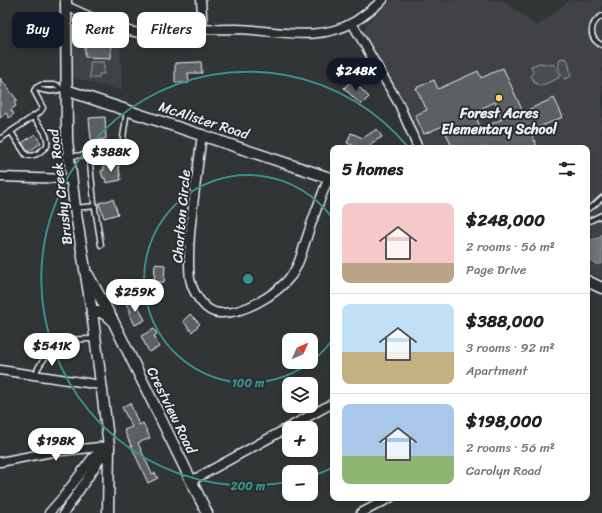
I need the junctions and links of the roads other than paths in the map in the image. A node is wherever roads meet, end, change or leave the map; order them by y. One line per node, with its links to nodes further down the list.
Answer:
1 (201, 0): 4 (street)
2 (383, 0): 6 (street)
3 (66, 3): 8 (street); 10 (street, Brushy Creek Road)
4 (202, 12)
5 (602, 16): 9 (lane)
6 (352, 23): 7 (street); 16 (street)
7 (206, 30)
8 (137, 33)
9 (602, 45)
10 (64, 89): 11 (street, McAlister Road); 12 (lane); 18 (street, Brushy Creek Road)
11 (128, 110): 14 (street, McAlister Road); 17 (lane)
12 (33, 117): 13 (lane); 13 (lane)
13 (11, 132): 15 (lane)
14 (202, 134): 20 (street, McAlister Road); 22 (street, Charlton Circle)
15 (0, 140)
16 (417, 145)
17 (88, 155): 18 (lane); 24 (lane)
18 (69, 156): 21 (street, Brushy Creek Road)
19 (0, 177): 21 (street)
20 (330, 178)
21 (71, 179): 25 (street, Brushy Creek Road)
22 (330, 180)
23 (602, 198): 26 (lane)
24 (94, 206): 25 (lane); 29 (lane)
25 (75, 208): 30 (street, Brushy Creek Road)
26 (590, 208)
27 (602, 215): 28 (lane)
28 (590, 221)
29 (101, 245)
30 (85, 271): 33 (street, Brushy Creek Road); 34 (street, Crestview Road)
31 (590, 282): 32 (street)
32 (602, 288)
33 (92, 312): 34 (street); 35 (street, Brushy Creek Road)
34 (112, 319): 42 (street, Crestview Road)
35 (95, 339): 37 (lane); 38 (street, Brushy Creek Road)
36 (0, 370): 37 (street)
37 (36, 374): 38 (street)
38 (101, 385): 40 (street, Brushy Creek Road)
39 (330, 405): 42 (street)
40 (109, 446): 41 (street); 44 (street); 45 (street); 46 (street, Brushy Creek Road)
41 (0, 462)
42 (190, 481): 47 (street, Crestview Road)
43 (384, 501): 48 (street)
44 (49, 513)
45 (64, 513)
46 (108, 513)
47 (207, 513)
48 (361, 513)

